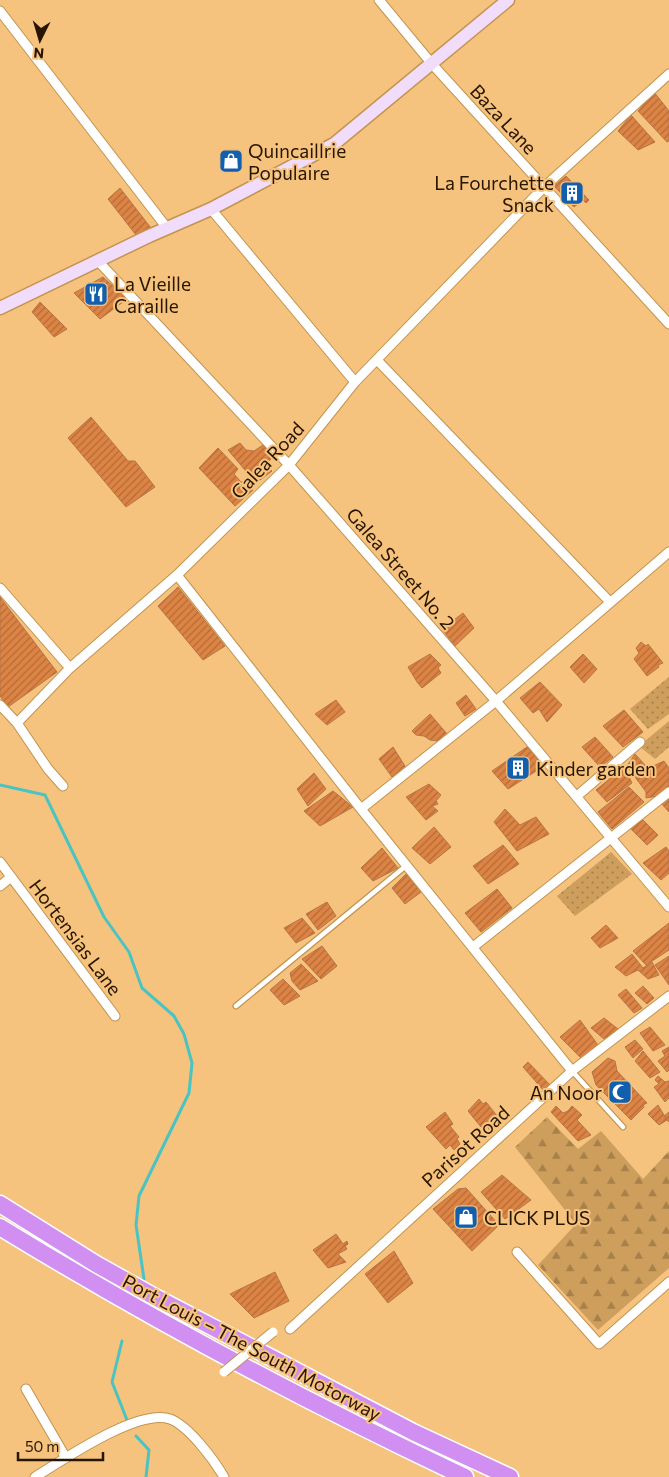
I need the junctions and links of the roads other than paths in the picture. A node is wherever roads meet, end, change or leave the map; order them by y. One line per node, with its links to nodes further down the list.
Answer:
1 (379, 0): 4 (street, Baza Lane)
2 (508, 0): 4 (street)
3 (0, 11): 8 (street)
4 (432, 64): 6 (street, Baza Lane); 7 (street)
5 (669, 74): 6 (street, Galea Road)
6 (544, 187): 11 (street, Baza Lane); 12 (street, Galea Road)
7 (211, 209): 8 (street); 13 (street)
8 (167, 228): 9 (street)
9 (98, 261): 10 (street); 14 (street, Galea Street No. 2)
10 (0, 308)
11 (669, 324)
12 (378, 360): 13 (street, Galea Road); 18 (street)
13 (355, 382): 14 (street, Galea Road)
14 (289, 465): 16 (street, Galea Road); 20 (street, Galea Street No. 2)
15 (669, 552): 18 (street)
16 (177, 575): 19 (street, Galea Road); 27 (street)
17 (0, 588): 19 (street)
18 (610, 602): 20 (street)
19 (70, 668): 22 (street, Galea Road)
20 (496, 701): 26 (street, Galea Street No. 2); 27 (street)
21 (0, 705): 22 (street)
22 (17, 723): 24 (street)
23 (640, 742): 26 (street)
24 (63, 786)
25 (669, 792): 28 (street)
26 (577, 796): 28 (street, Galea Street No. 2)
27 (362, 809): 30 (street)
28 (611, 837): 33 (street, Galea Street No. 2); 34 (street)
29 (0, 862): 31 (street, Hortensias Lane)
30 (407, 865): 34 (street); 36 (lane)
31 (11, 877): 32 (street, Hortensias Lane); 37 (street, Hortensias Lane)
32 (0, 886)
33 (669, 907)
34 (472, 947): 38 (street)
35 (669, 996): 38 (street, Parisot Road)
36 (236, 1006)
37 (115, 1016)
38 (572, 1071): 39 (lane); 44 (street, Parisot Road)
39 (623, 1127)
40 (0, 1204): 52 (highway, Port Louis – The South Motorway)
41 (0, 1227): 51 (highway, Port Louis – The South Motorway)
42 (517, 1252): 43 (street)
43 (669, 1282)
44 (290, 1329)
45 (273, 1332): 46 (street, bridge)
46 (224, 1372)
47 (26, 1389): 48 (street)
48 (66, 1458): 49 (street); 50 (street)
49 (35, 1477)
50 (224, 1477)
51 (465, 1477)
52 (510, 1477)

